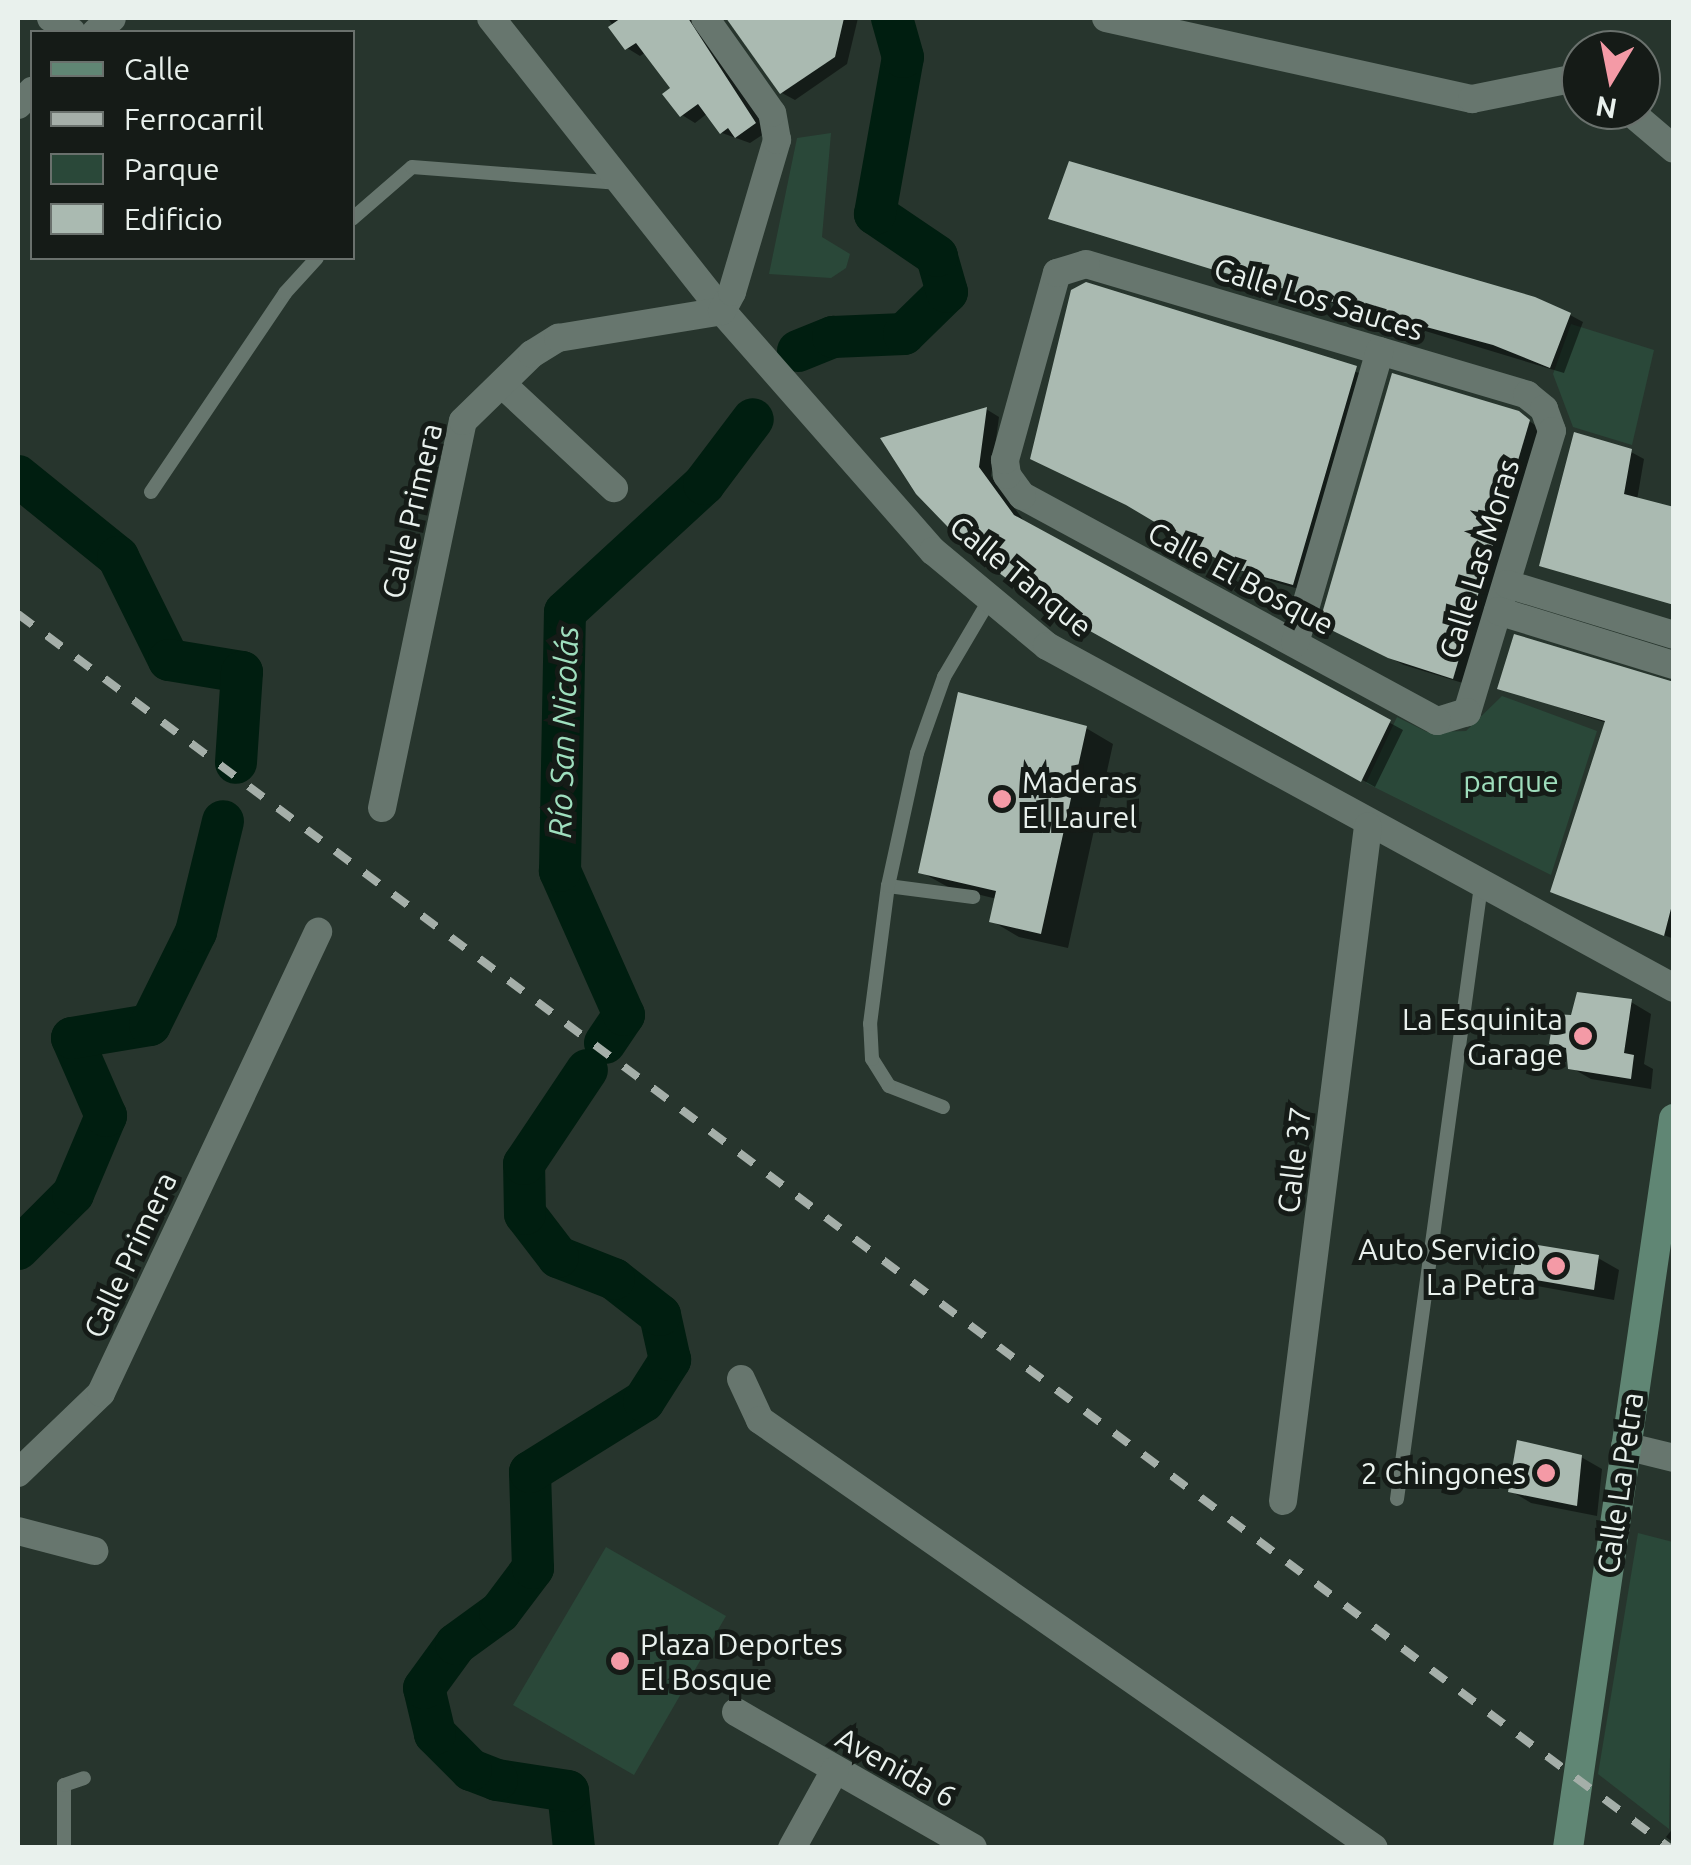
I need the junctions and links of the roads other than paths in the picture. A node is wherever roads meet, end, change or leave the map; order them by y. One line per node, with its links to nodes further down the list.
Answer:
1 (491, 18): 7 (street, Calle Tanque)
2 (704, 18): 10 (street)
3 (1106, 18): 4 (street)
4 (1561, 81)
5 (1652, 130): 6 (street)
6 (1674, 149)
7 (620, 183): 8 (lane); 10 (street, Calle Tanque)
8 (355, 216)
9 (315, 260): 16 (lane)
10 (722, 311): 12 (street, Calle Primera); 18 (street, Calle Tanque)
11 (1380, 351): 13 (street, Calle Los Sauces); 14 (street, Calle Los Sauces); 20 (street)
12 (502, 384): 15 (street); 23 (street, Calle Primera)
13 (1544, 409): 17 (street, Calle Las Moras)
14 (1006, 475): 20 (street, Calle El Bosque)
15 (614, 488)
16 (151, 492)
17 (1503, 597): 19 (street); 21 (street); 22 (street, Calle Las Moras)
18 (990, 600): 24 (street, Calle Tanque); 25 (lane)
19 (1674, 635)
20 (1294, 644): 22 (street, Calle El Bosque)
21 (1674, 664)
22 (1454, 720)
23 (382, 808)
24 (1368, 826): 26 (street, Calle Tanque); 38 (street, Calle 37)
25 (888, 886): 27 (lane); 30 (lane)
26 (1481, 886): 29 (street, Calle Tanque); 37 (lane)
27 (973, 897)
28 (318, 932): 36 (street, Calle Primera)
29 (1674, 988)
30 (942, 1107)
31 (1674, 1119): 32 (street, Calle La Petra)
32 (1662, 1265): 34 (street, Calle La Petra)
33 (741, 1379): 47 (street)
34 (1625, 1446): 35 (street); 48 (street, Calle La Petra)
35 (1674, 1458)
36 (18, 1473)
37 (1397, 1499)
38 (1283, 1501)
39 (18, 1531): 40 (street)
40 (94, 1551)
41 (736, 1712): 42 (street, Avenida 6)
42 (835, 1770): 45 (street); 46 (street, Avenida 6)
43 (84, 1778): 44 (lane)
44 (64, 1848)
45 (792, 1848)
46 (973, 1848)
47 (1374, 1848)
48 (1568, 1848)

